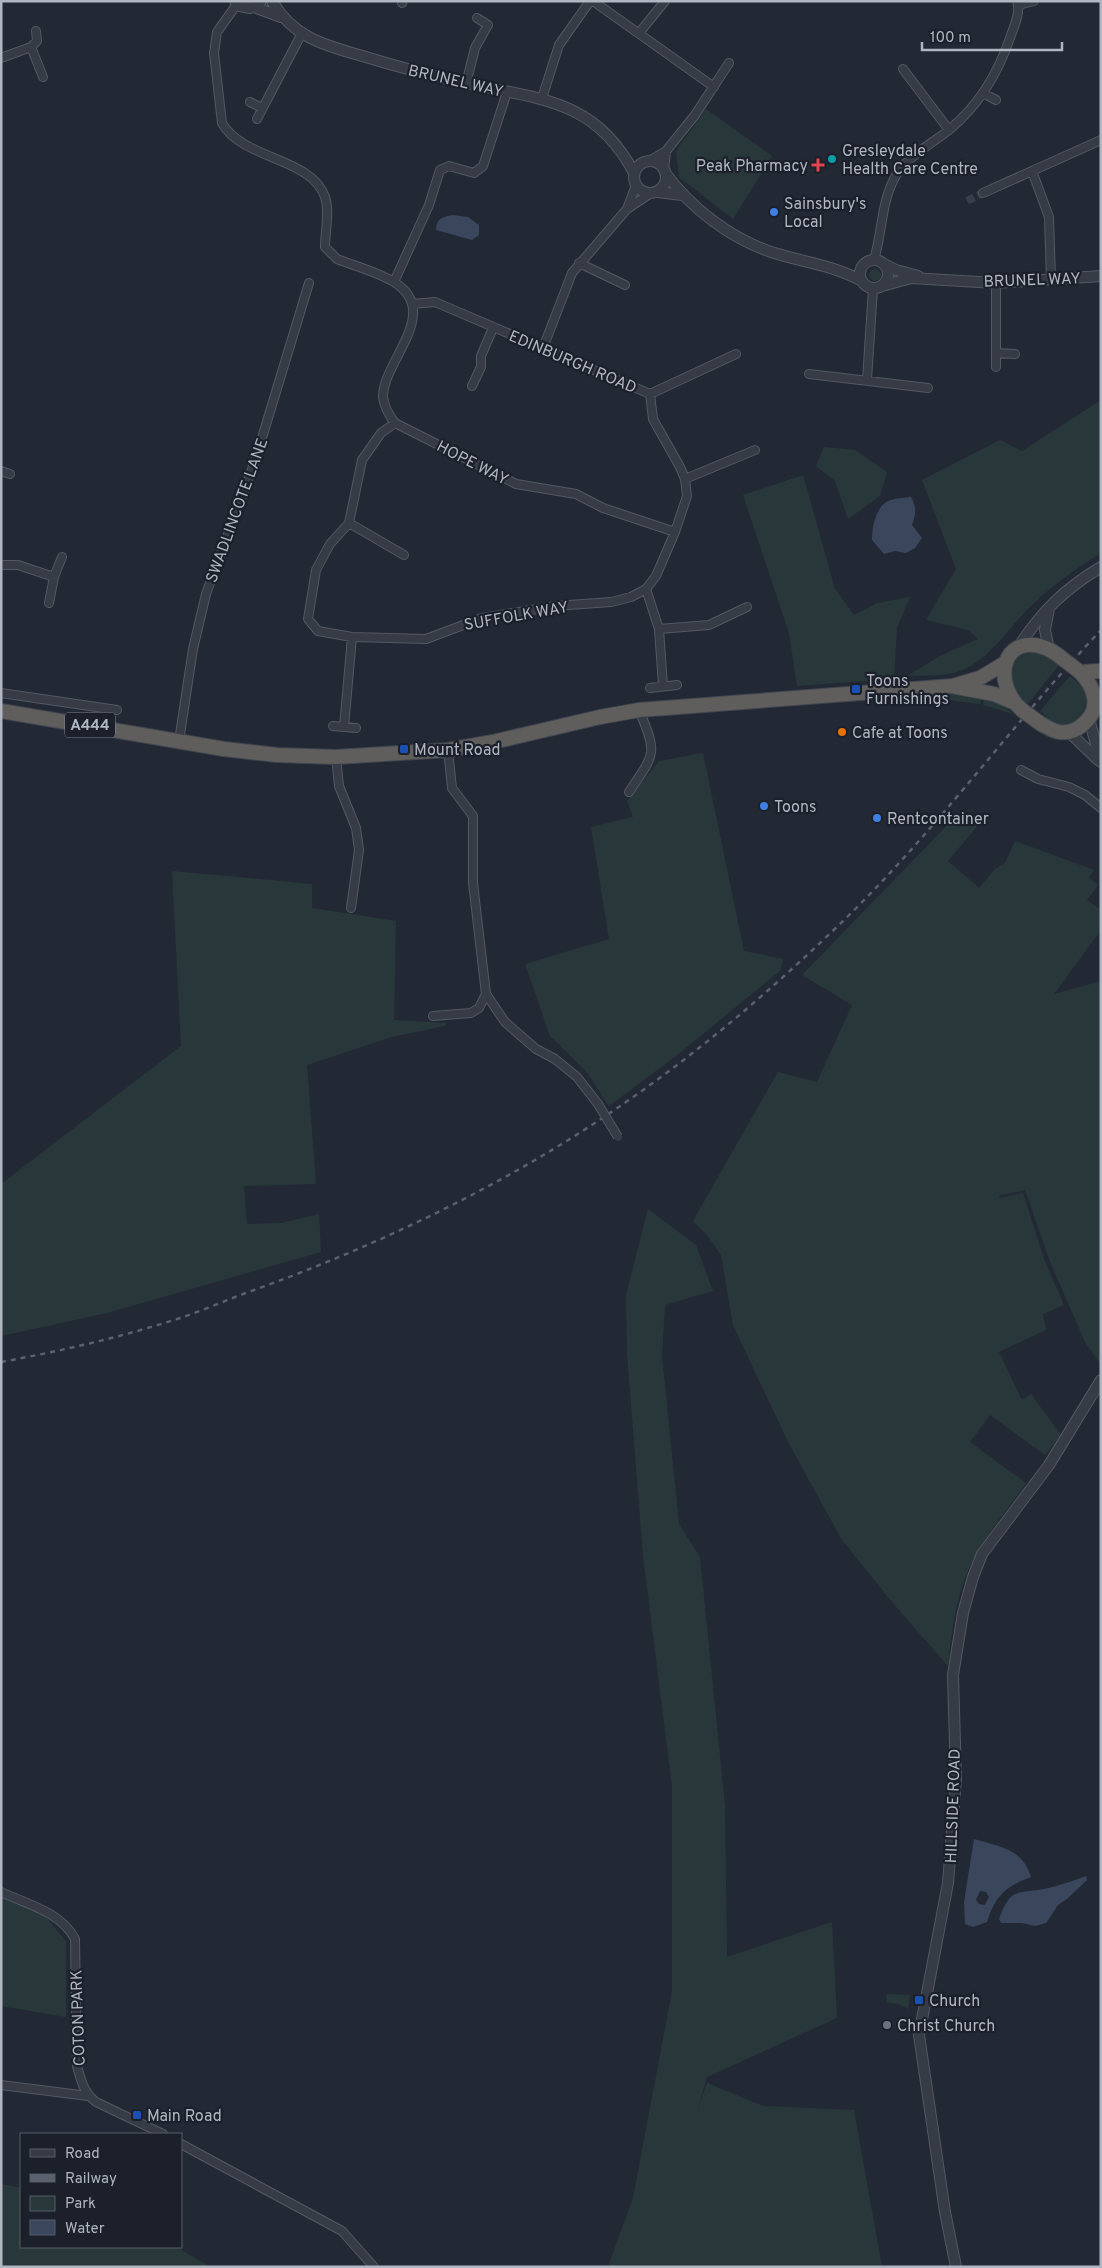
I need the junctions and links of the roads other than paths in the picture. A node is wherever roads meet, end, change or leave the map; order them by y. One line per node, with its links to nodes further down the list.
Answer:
1 (272, 1): 8 (street, BRUNEL WAY)
2 (592, 1): 12 (street); 22 (street)
3 (665, 1): 12 (street)
4 (1034, 1): 6 (street)
5 (236, 3): 7 (street, BRUNEL WAY); 47 (street)
6 (1018, 3): 21 (street)
7 (258, 4): 8 (street, BRUNEL WAY)
8 (281, 16): 11 (street, BRUNEL WAY)
9 (477, 18): 18 (street)
10 (36, 31): 13 (street)
11 (302, 33): 18 (street, BRUNEL WAY); 25 (street)
12 (639, 33): 19 (street)
13 (30, 47): 14 (street); 17 (street)
14 (1, 58)
15 (729, 62): 19 (street)
16 (903, 69): 27 (street)
17 (43, 77)
18 (466, 84): 20 (street, BRUNEL WAY)
19 (714, 87): 29 (street)
20 (507, 92): 22 (street, BRUNEL WAY); 47 (street)
21 (983, 93): 23 (street); 27 (street)
22 (542, 98): 30 (street, BRUNEL WAY)
23 (996, 100)
24 (250, 102): 25 (street)
25 (262, 108): 26 (street)
26 (256, 119)
27 (949, 130): 40 (street)
28 (1101, 140): 32 (street)
29 (666, 151): 31 (street); 33 (street)
30 (624, 154): 31 (street, BRUNEL WAY); 34 (street, BRUNEL WAY)
31 (647, 161): 33 (street); 34 (street)
32 (1032, 171): 37 (street); 45 (street)
33 (665, 172): 36 (street); 38 (street)
34 (634, 173): 35 (street)
35 (636, 185): 36 (street); 39 (street)
36 (654, 193): 38 (street); 39 (street)
37 (983, 193)
38 (682, 196): 42 (street)
39 (628, 209): 41 (street)
40 (874, 262): 42 (street); 44 (street, BRUNEL WAY); 46 (street); 51 (street)
41 (579, 263): 50 (street); 54 (street)
42 (834, 268): 46 (street)
43 (1101, 276): 45 (street, BRUNEL WAY)
44 (933, 278): 49 (street, BRUNEL WAY); 51 (street, BRUNEL WAY)
45 (1051, 279): 49 (street, BRUNEL WAY)
46 (862, 281): 51 (street)
47 (394, 282): 52 (street)
48 (308, 283): 102 (street, SWADLINCOTE LANE)
49 (996, 283): 55 (street)
50 (625, 285)
51 (877, 287): 60 (street)
52 (412, 304): 53 (street, EDINBURGH ROAD); 64 (street)
53 (493, 328): 54 (street, EDINBURGH ROAD); 61 (street)
54 (543, 348): 63 (street, EDINBURGH ROAD)
55 (996, 352): 57 (street); 58 (street)
56 (736, 354): 63 (street)
57 (1015, 354)
58 (996, 367)
59 (809, 374): 60 (street)
60 (867, 380): 62 (street)
61 (472, 386)
62 (928, 388)
63 (650, 394): 68 (street, EDINBURGH ROAD)
64 (395, 423): 69 (street); 70 (street, HOPE WAY)
65 (754, 450): 68 (street)
66 (1, 471): 67 (street)
67 (10, 474)
68 (685, 479): 70 (street, EDINBURGH ROAD)
69 (349, 524): 71 (street); 81 (street, SUFFOLK WAY)
70 (675, 532): 76 (street)
71 (404, 555)
72 (62, 558): 75 (street)
73 (1, 565): 75 (street)
74 (1101, 567): 78 (street)
75 (54, 577): 77 (street)
76 (646, 590): 80 (street); 81 (street, SUFFOLK WAY)
77 (49, 603)
78 (1050, 605): 82 (street); 83 (street)
79 (747, 606): 80 (street)
80 (659, 629): 88 (street)
81 (352, 637): 99 (street)
82 (1017, 649): 83 (highway); 84 (highway, A444)
83 (1050, 649): 86 (highway, bridge)
84 (1005, 663): 89 (highway, A444); 93 (highway)
85 (1101, 671): 86 (highway)
86 (1080, 672): 92 (highway)
87 (676, 685): 88 (street)
88 (663, 686): 90 (street)
89 (953, 686): 93 (highway, A444); 95 (highway, A444)
90 (650, 688)
91 (1, 693): 94 (street)
92 (1098, 699): 97 (highway)
93 (1017, 706): 101 (highway, A444, bridge)
94 (116, 710)
95 (639, 710): 103 (highway, A444); 107 (street)
96 (1, 711): 102 (highway, A444)
97 (1089, 719): 101 (highway); 105 (street)
98 (333, 726): 99 (street)
99 (344, 727): 100 (street)
100 (356, 728)
101 (1069, 732): 105 (street)
102 (179, 741): 104 (highway, A444)
103 (448, 750): 104 (highway, A444); 110 (street)
104 (336, 757): 109 (street)
105 (1101, 762)
106 (1021, 770): 108 (street)
107 (629, 792)
108 (1101, 808)
109 (351, 908)
110 (486, 994): 111 (street); 112 (street, bridge)
111 (433, 1016)
112 (618, 1137)
113 (1101, 1380): 120 (street, HILLSIDE ROAD)
114 (1, 1892): 116 (street, COTON PARK)
115 (1, 2085): 116 (street)
116 (88, 2096): 117 (street)
117 (161, 2133)
118 (182, 2145): 119 (street)
119 (374, 2267)
120 (956, 2267)

